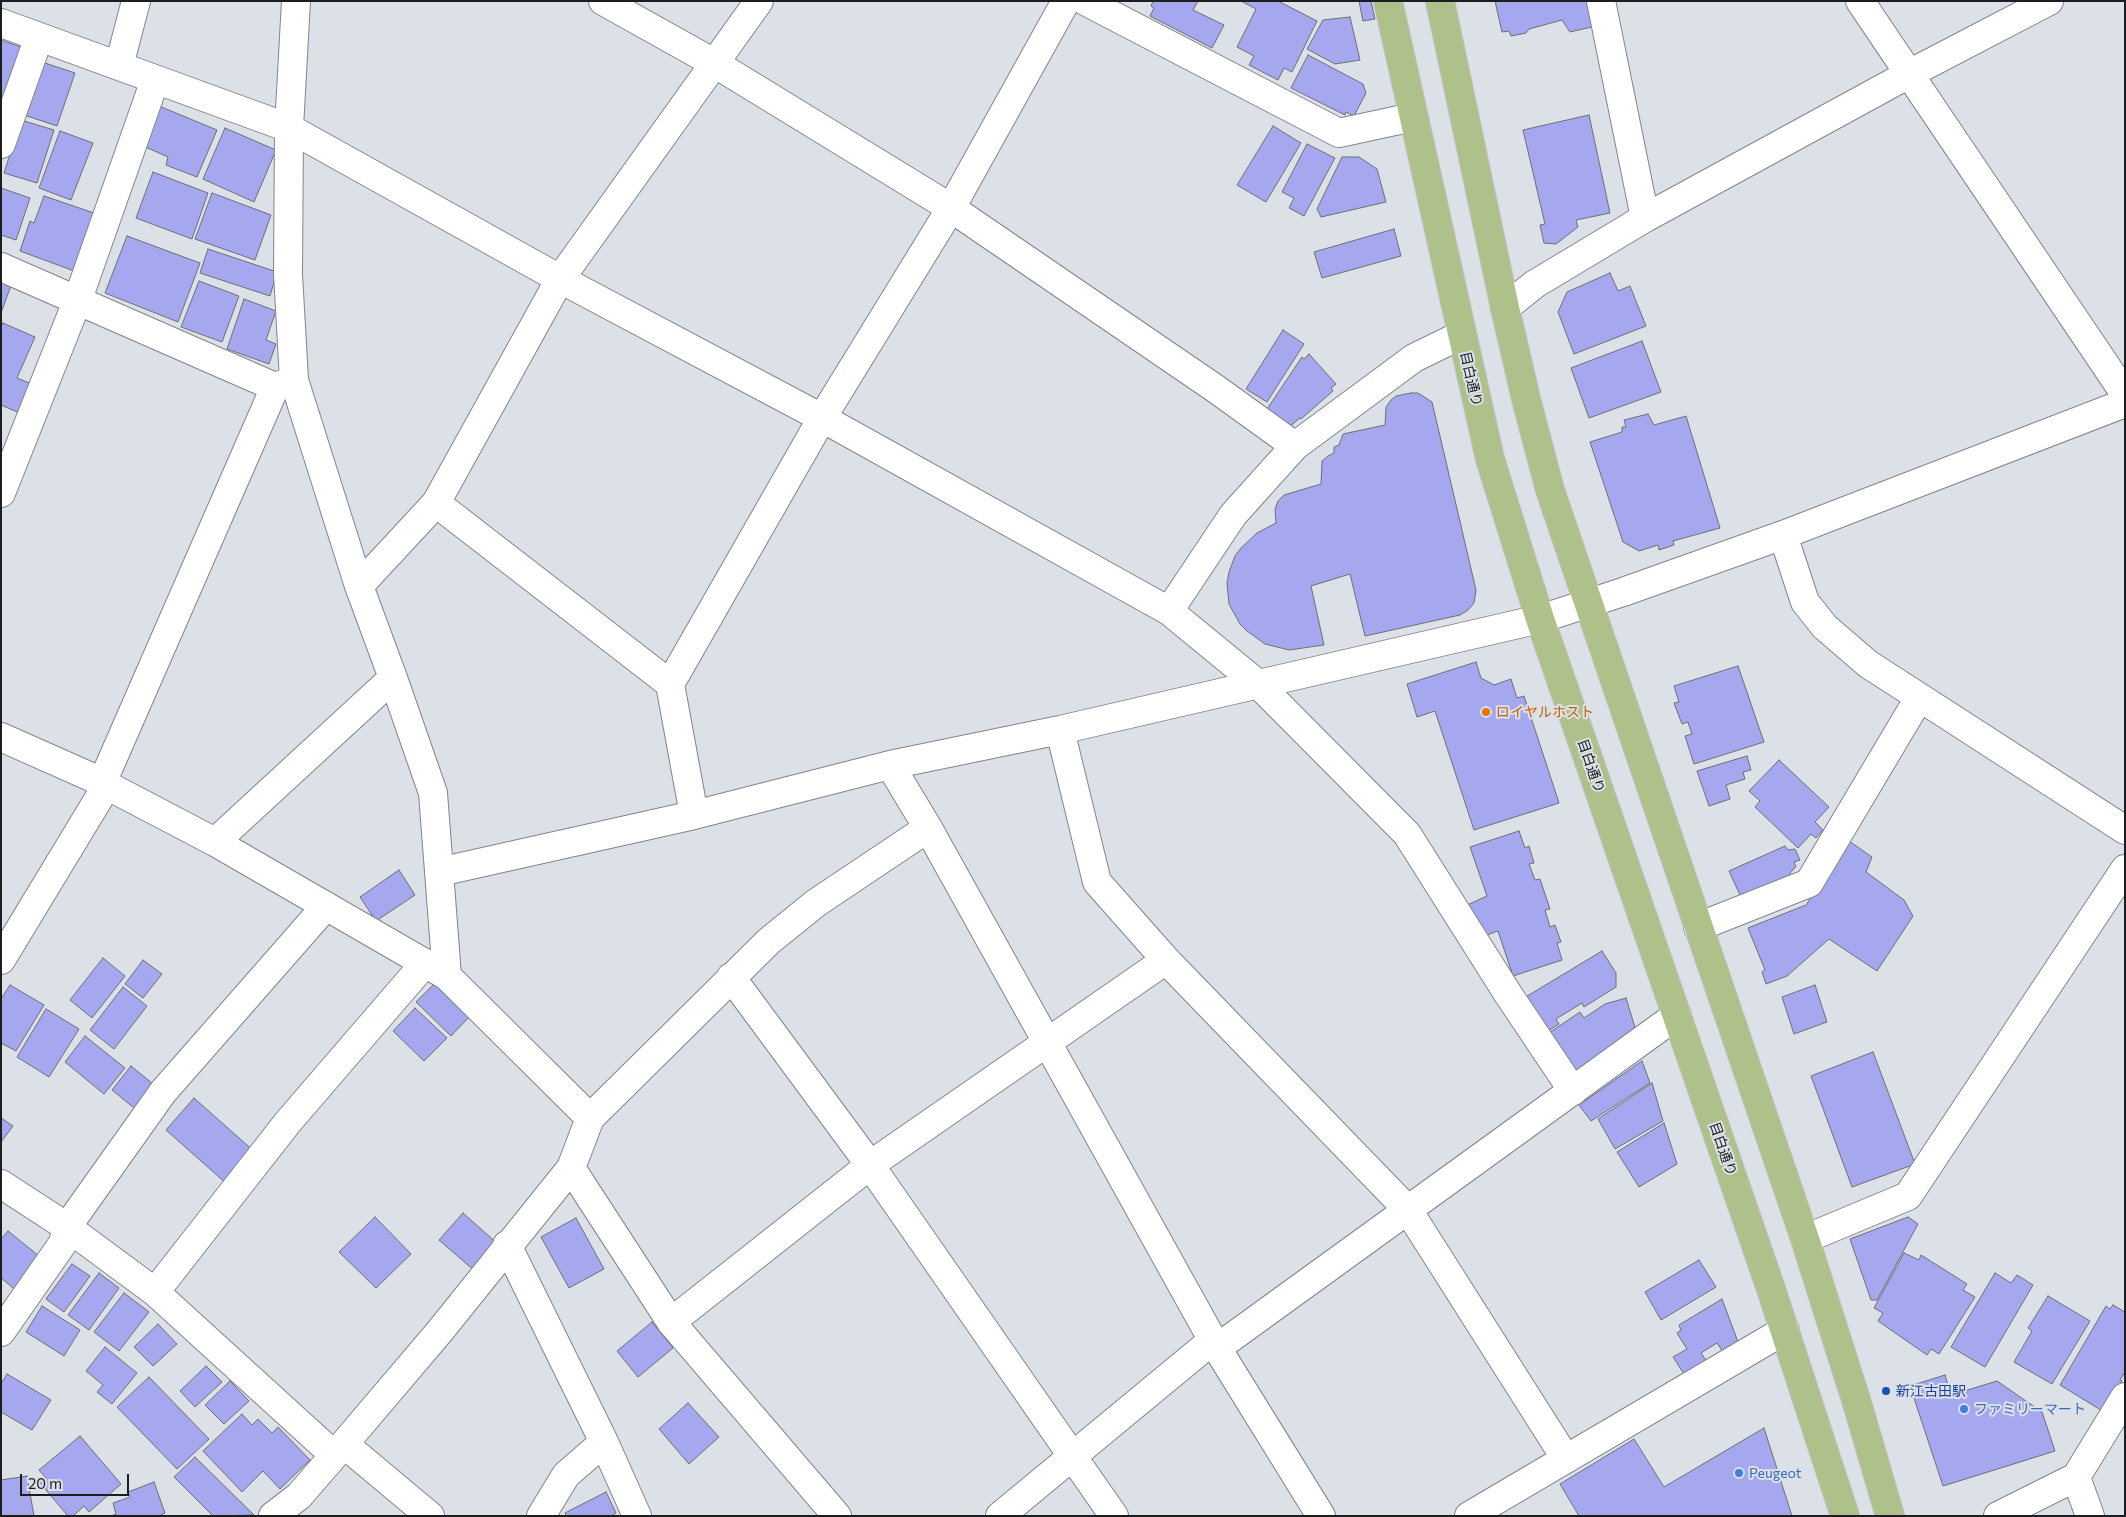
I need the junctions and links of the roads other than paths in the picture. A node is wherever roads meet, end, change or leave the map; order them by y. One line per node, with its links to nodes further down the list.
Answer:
1 (136, 1): 15 (street)
2 (296, 1): 19 (street)
3 (603, 1): 14 (street)
4 (759, 1): 14 (street)
5 (1066, 1): 21 (street)
6 (1085, 1): 18 (street)
7 (1388, 1): 18 (main road, 目白通り)
8 (1440, 1): 26 (main road)
9 (1602, 1): 22 (street)
10 (1860, 1): 16 (street)
11 (2049, 1): 16 (street)
12 (1, 23): 13 (street)
13 (39, 37): 15 (street); 20 (street)
14 (714, 63): 21 (street); 24 (street)
15 (119, 66): 17 (street)
16 (1909, 74): 22 (street); 29 (street)
17 (155, 80): 19 (street); 25 (street)
18 (1413, 118): 27 (main road, 目白通り)
19 (289, 128): 24 (street); 28 (street)
20 (1, 144)
21 (951, 208): 31 (street); 32 (street)
22 (1645, 218): 26 (street)
23 (1, 267): 25 (street)
24 (560, 279): 31 (street); 34 (street)
25 (78, 299): 28 (street); 33 (street)
26 (1505, 308): 37 (main road)
27 (1461, 335): 32 (street); 39 (main road, 目白通り)
28 (284, 383): 36 (street); 47 (street)
29 (2125, 394)
30 (2125, 403): 35 (street)
31 (822, 418): 38 (street); 41 (street)
32 (1295, 446): 38 (street)
33 (1, 493)
34 (436, 504): 36 (street); 41 (street)
35 (1783, 535): 37 (street); 43 (street)
36 (359, 586): 40 (street)
37 (1589, 604): 39 (street); 55 (main road)
38 (1169, 611): 42 (street)
39 (1540, 619): 42 (street); 60 (main road, 目白通り)
40 (393, 678): 51 (street); 53 (street)
41 (670, 684): 48 (street)
42 (1258, 684): 44 (street); 62 (street)
43 (1919, 698): 50 (street); 55 (street)
44 (1060, 730): 46 (street); 57 (street)
45 (1, 737): 47 (street)
46 (890, 765): 48 (street); 49 (street)
47 (105, 784): 51 (street); 56 (street)
48 (694, 815): 53 (street)
49 (928, 828): 59 (street); 61 (street)
50 (2125, 830)
51 (215, 842): 54 (street)
52 (2125, 870): 69 (street)
53 (439, 872): 58 (street)
54 (326, 906): 58 (street); 68 (street)
55 (1698, 927): 69 (main road)
56 (1, 960)
57 (1166, 960): 61 (street); 67 (street)
58 (436, 969): 63 (street); 71 (street)
59 (731, 977): 63 (street); 64 (street)
60 (1677, 1015): 62 (street); 73 (main road, 目白通り)
61 (1047, 1042): 64 (street); 75 (street)
62 (1573, 1092): 67 (street)
63 (590, 1118): 65 (street)
64 (870, 1165): 72 (street); 79 (street)
65 (571, 1168): 70 (street); 72 (street)
66 (1, 1184): 68 (street)
67 (1408, 1210): 75 (street); 80 (street)
68 (67, 1227): 71 (street); 74 (street)
69 (1805, 1239): 92 (main road)
70 (507, 1245): 77 (street); 78 (street)
71 (155, 1292): 78 (street)
72 (671, 1322): 83 (street)
73 (1785, 1330): 80 (street); 91 (main road, 目白通り)
74 (1, 1332)
75 (1215, 1344): 79 (street); 89 (street)
76 (2125, 1397): 81 (street)
77 (604, 1442): 85 (street); 86 (street)
78 (339, 1450): 82 (street); 84 (street)
79 (1072, 1457): 87 (street); 88 (street)
80 (1566, 1459): 90 (street)
81 (2076, 1477): 93 (street); 94 (street)
82 (423, 1514)
83 (834, 1515)
84 (273, 1516)
85 (541, 1516)
86 (637, 1516)
87 (1000, 1516)
88 (1114, 1516)
89 (1321, 1516)
90 (1470, 1516)
91 (1845, 1516)
92 (1890, 1516)
93 (1998, 1516)
94 (2090, 1516)

